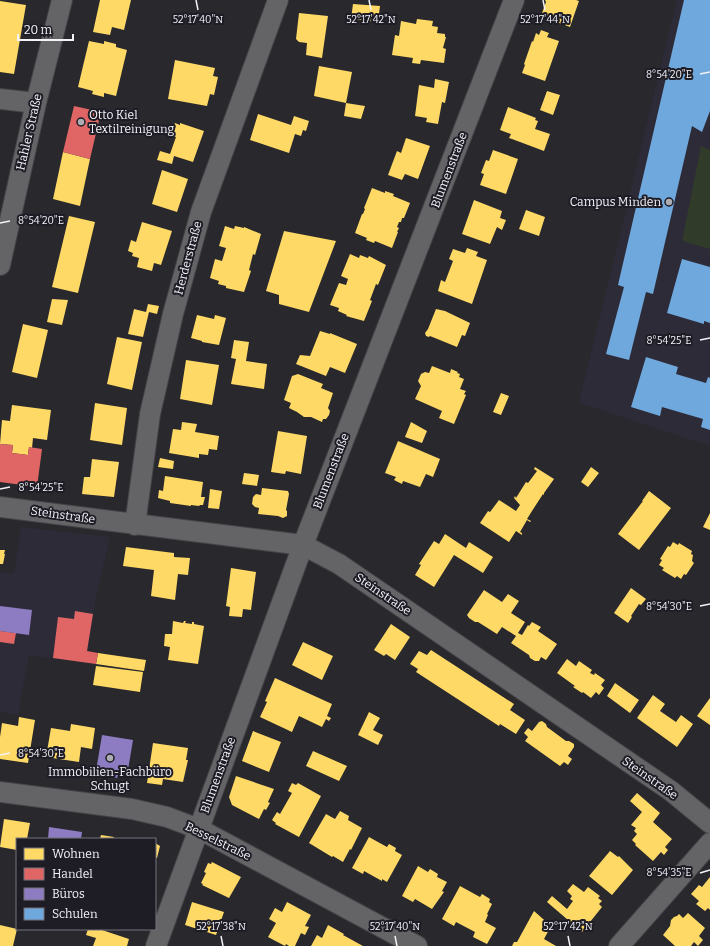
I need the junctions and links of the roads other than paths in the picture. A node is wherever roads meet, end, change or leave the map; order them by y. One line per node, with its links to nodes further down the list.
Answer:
1 (62, 0): 5 (street, Hahler Straße)
2 (278, 0): 8 (street, Herderstraße)
3 (514, 0): 9 (street, Blumenstraße)
4 (0, 99): 5 (street)
5 (36, 103): 6 (street, Hahler Straße)
6 (0, 265)
7 (0, 507): 8 (street, Steinstraße)
8 (134, 525): 9 (street, Steinstraße)
9 (302, 545): 11 (street, Steinstraße); 12 (street, Blumenstraße)
10 (0, 792): 12 (street, Besselstraße)
11 (710, 823)
12 (199, 829): 14 (street, Blumenstraße); 15 (street, Besselstraße)
13 (710, 843): 16 (street)
14 (156, 946)
15 (417, 946)
16 (619, 946)

